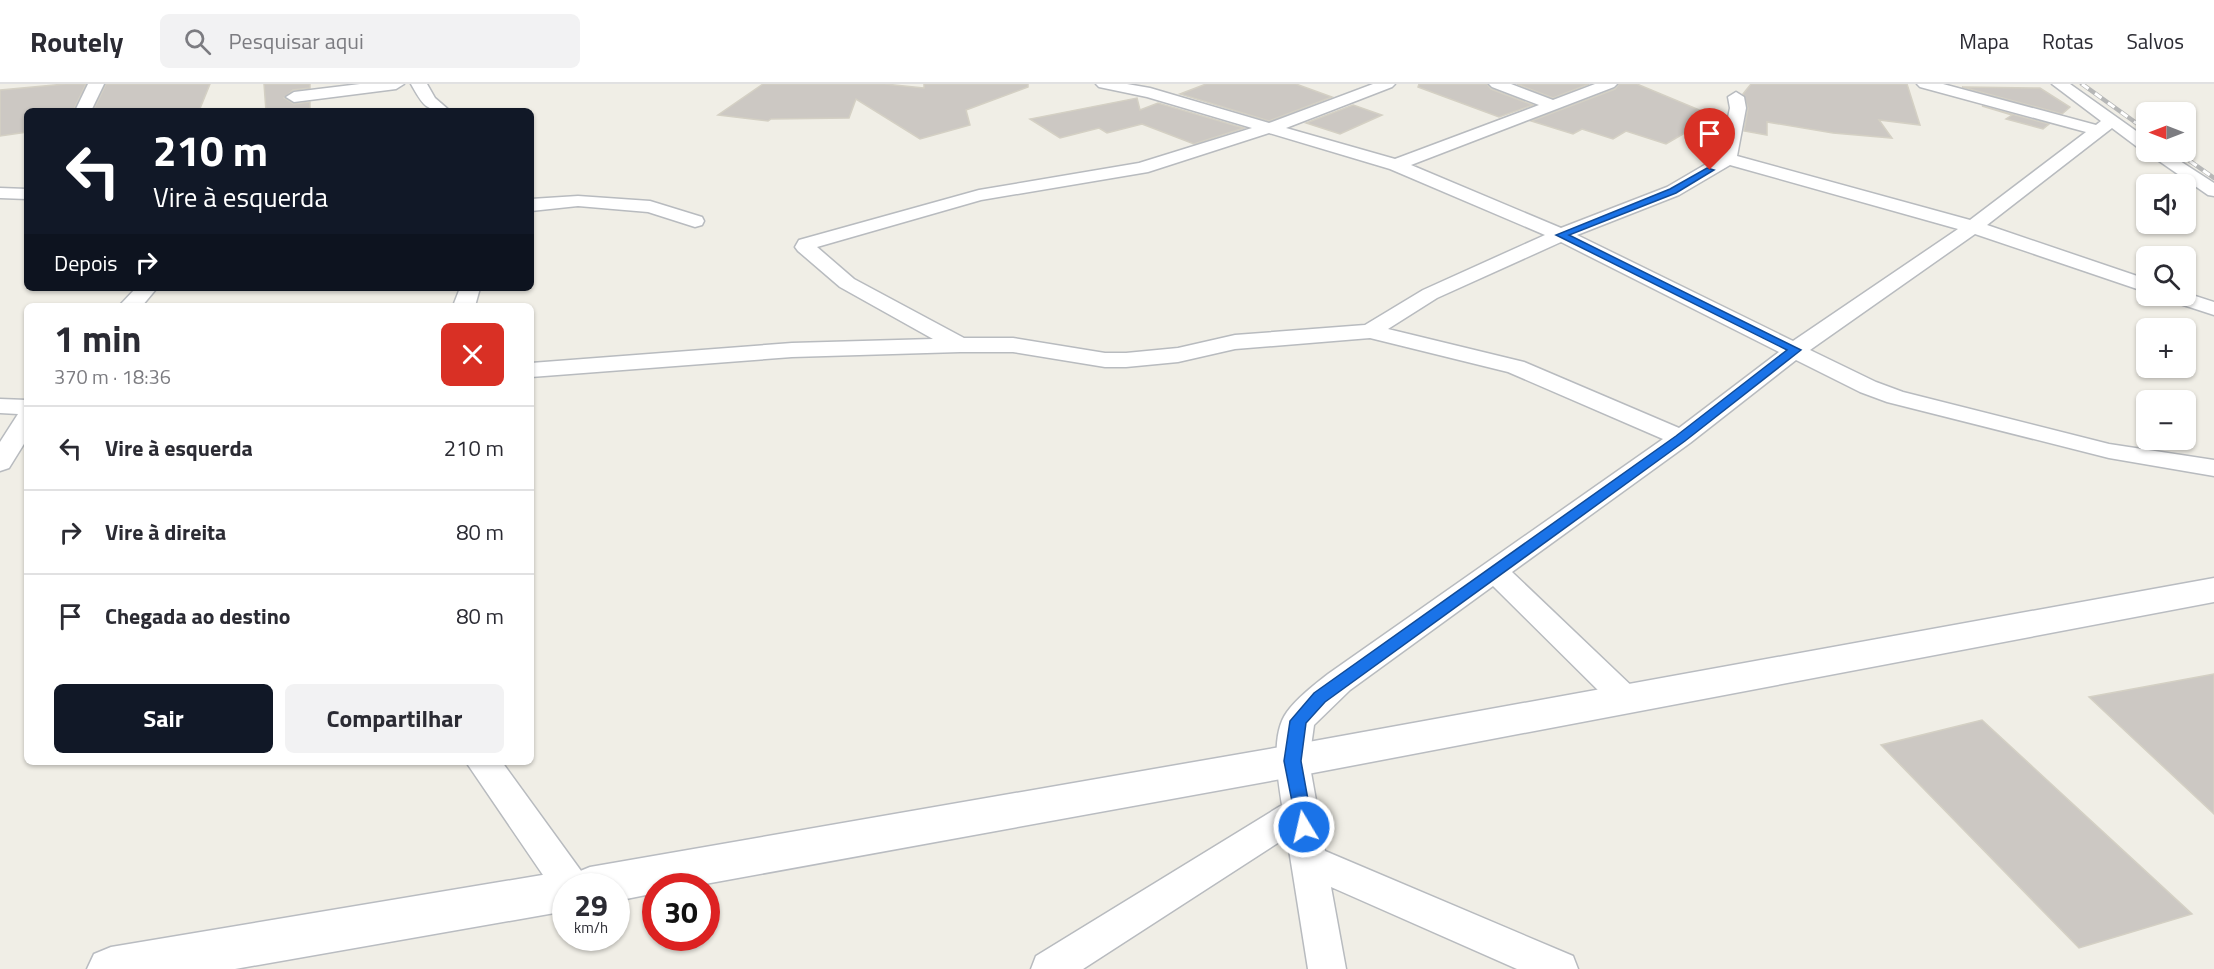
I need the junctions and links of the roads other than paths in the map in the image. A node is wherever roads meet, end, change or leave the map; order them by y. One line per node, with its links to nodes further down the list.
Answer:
1 (96, 84): 13 (street)
2 (396, 84): 10 (street)
3 (419, 84): 15 (street)
4 (1104, 84): 17 (street)
5 (1387, 84): 17 (street)
6 (1497, 84): 12 (street)
7 (1609, 84): 12 (street)
8 (1925, 84): 16 (street)
9 (2060, 84): 16 (street)
10 (298, 90): 14 (street)
11 (1736, 97): 19 (street)
12 (1553, 105): 21 (street)
13 (84, 108)
14 (287, 108)
15 (438, 108)
16 (2104, 125): 18 (street); 27 (street)
17 (1272, 127): 21 (street); 35 (street)
18 (2136, 140)
19 (1728, 159): 27 (street); 28 (street)
20 (2171, 162): 22 (street)
21 (1396, 165): 28 (street)
22 (2214, 191)
23 (0, 193): 24 (street)
24 (24, 194)
25 (534, 205): 26 (street)
26 (695, 221)
27 (1973, 227): 29 (street); 36 (street)
28 (1561, 235): 34 (street); 36 (street)
29 (2136, 283)
30 (144, 291): 31 (street)
31 (133, 303)
32 (2196, 303): 33 (street)
33 (2214, 309)
34 (1370, 331): 35 (street); 41 (street)
35 (960, 345): 37 (street)
36 (1795, 350): 41 (street); 43 (street)
37 (534, 370)
38 (0, 406): 39 (street)
39 (24, 407)
40 (24, 423): 42 (street)
41 (1681, 438): 44 (street)
42 (0, 463)
43 (2214, 468)
44 (1494, 571): 46 (street); 47 (street)
45 (2214, 590): 46 (street)
46 (1626, 699): 47 (street)
47 (1292, 761): 49 (street); 52 (street)
48 (485, 765): 51 (street)
49 (1302, 810): 50 (street); 55 (street)
50 (1308, 860): 56 (street); 57 (street)
51 (563, 873)
52 (630, 879)
53 (552, 893): 54 (street)
54 (111, 969)
55 (1050, 969)
56 (1327, 969)
57 (1559, 969)

